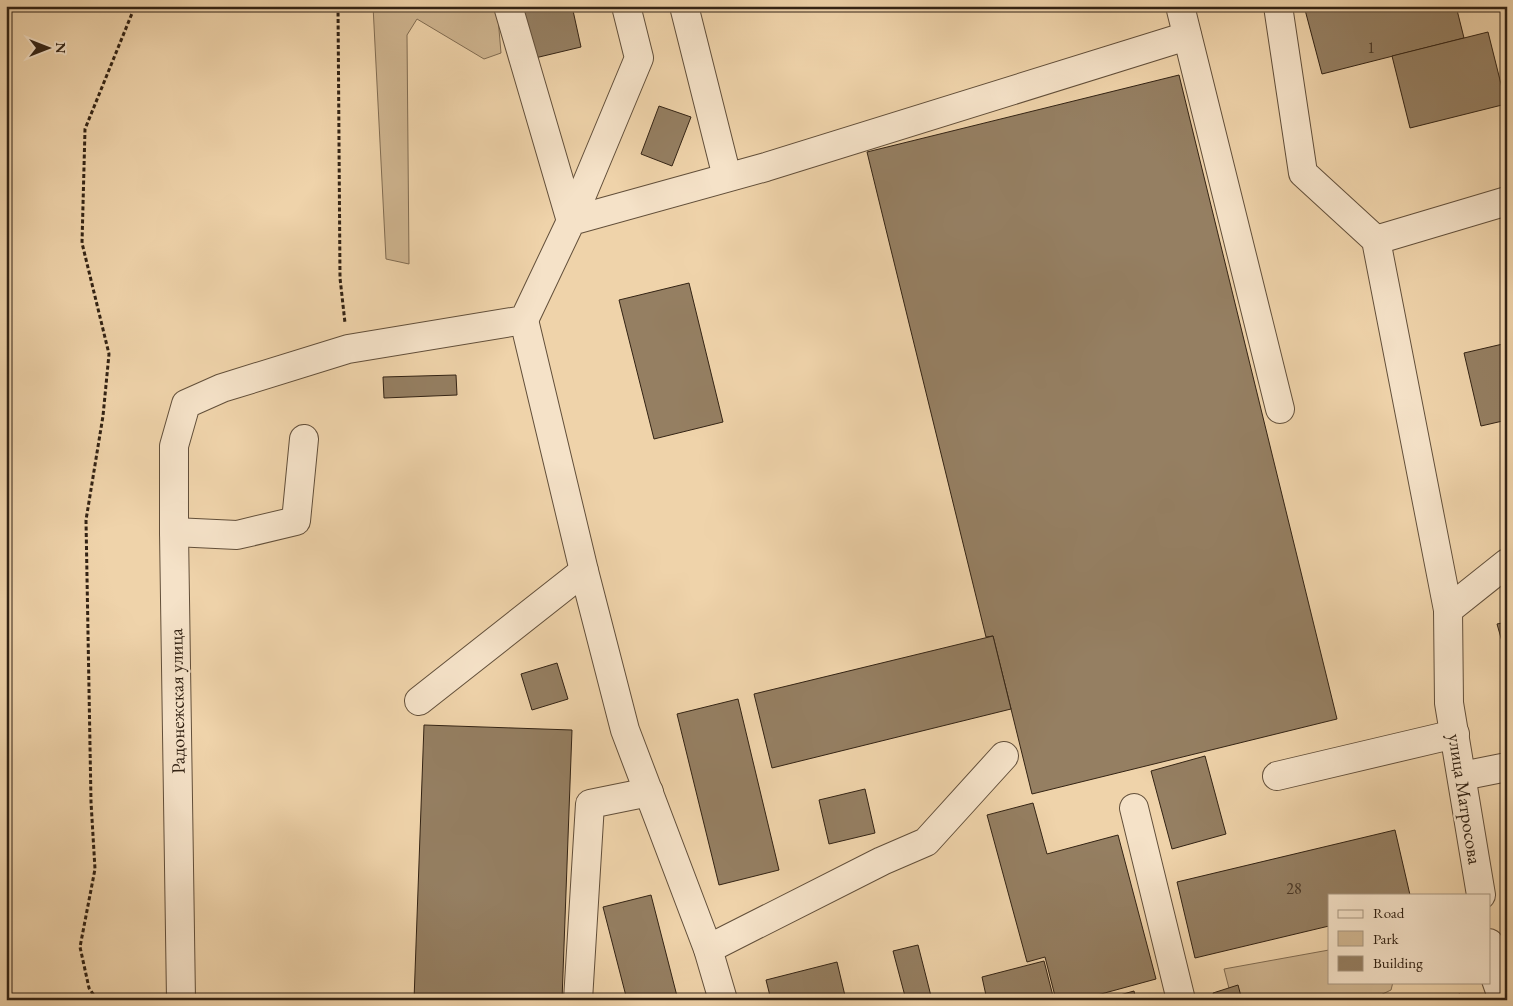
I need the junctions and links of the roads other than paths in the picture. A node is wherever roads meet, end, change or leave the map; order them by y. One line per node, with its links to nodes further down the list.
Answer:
1 (508, 6): 9 (street)
2 (626, 6): 9 (street)
3 (684, 6): 7 (street)
4 (1180, 6): 6 (street)
5 (1278, 6): 10 (street)
6 (1187, 36): 7 (street); 12 (street)
7 (728, 177): 9 (street)
8 (1507, 201): 10 (street)
9 (571, 221): 11 (street)
10 (1376, 240): 17 (street, улица Матросова)
11 (524, 320): 14 (street, Радонежская улица); 16 (street)
12 (1280, 409)
13 (304, 439): 14 (street)
14 (174, 532): 29 (street, Радонежская улица)
15 (1507, 563): 17 (street)
16 (584, 571): 18 (street); 24 (street)
17 (1448, 610): 19 (street, улица Матросова)
18 (420, 701)
19 (1455, 734): 22 (street); 23 (street, улица Матросова)
20 (1004, 756): 27 (street)
21 (1507, 767): 23 (street)
22 (1277, 776)
23 (1462, 776): 26 (street, улица Матросова)
24 (649, 792): 27 (street); 30 (street)
25 (1134, 808): 32 (street)
26 (1481, 894)
27 (708, 949): 31 (street)
28 (1490, 949): 33 (street)
29 (182, 1000)
30 (578, 1000)
31 (723, 1000)
32 (1181, 1000)
33 (1503, 1000)

